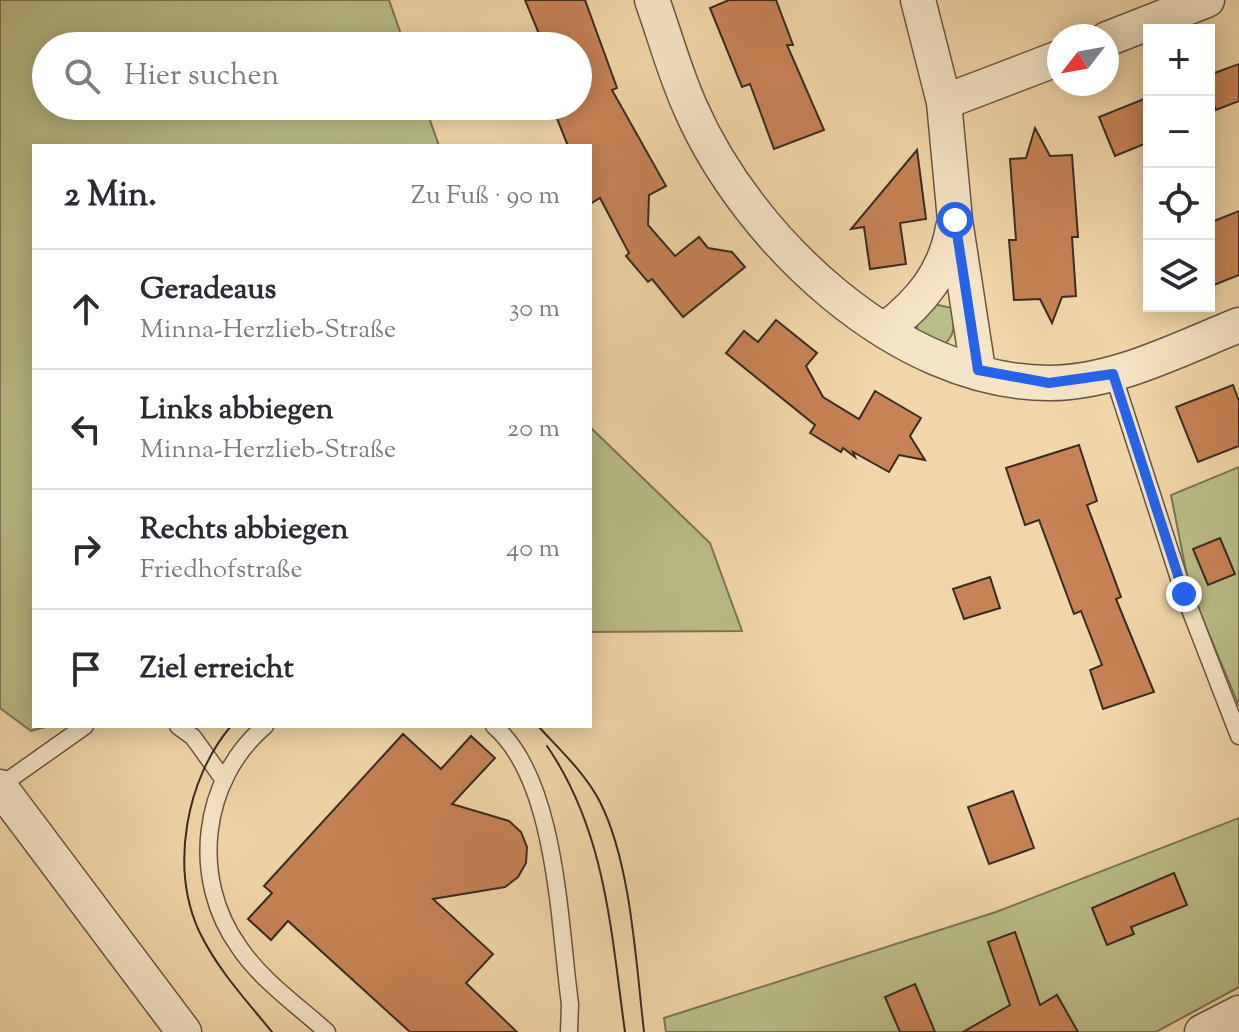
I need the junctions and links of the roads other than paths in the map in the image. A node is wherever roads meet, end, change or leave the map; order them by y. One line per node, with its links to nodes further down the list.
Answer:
1 (652, 0): 9 (street)
2 (918, 0): 6 (street)
3 (1207, 0): 4 (street)
4 (1119, 34)
5 (1047, 63): 6 (street)
6 (944, 102): 7 (street)
7 (955, 220): 9 (street); 10 (street)
8 (1239, 325): 11 (street)
9 (886, 329): 10 (street)
10 (978, 370): 11 (street)
11 (1113, 374): 16 (lane)
12 (82, 728): 18 (lane)
13 (181, 728): 17 (lane)
14 (263, 728): 17 (lane)
15 (495, 728): 22 (lane)
16 (1239, 736)
17 (224, 780): 21 (lane)
18 (0, 786): 20 (street)
19 (1239, 1013): 23 (street)
20 (184, 1032)
21 (327, 1032)
22 (569, 1032)
23 (1202, 1032)

